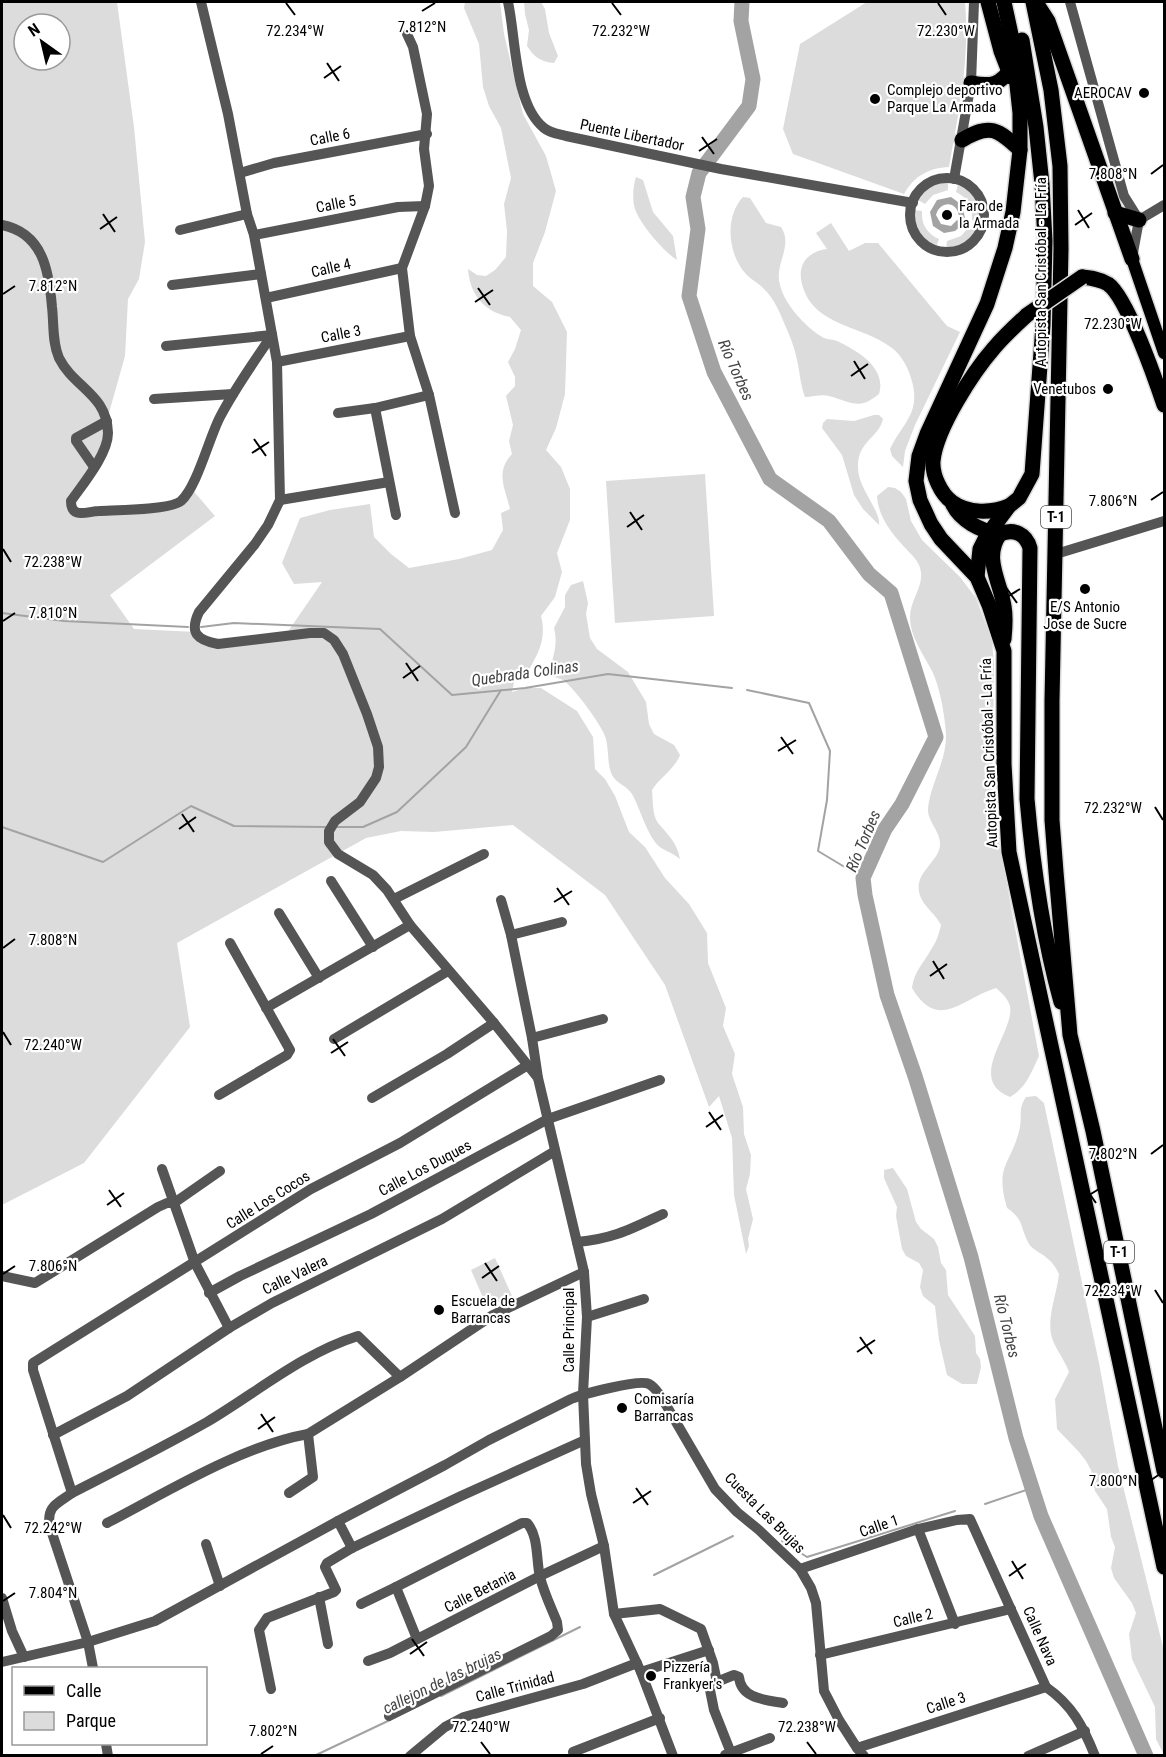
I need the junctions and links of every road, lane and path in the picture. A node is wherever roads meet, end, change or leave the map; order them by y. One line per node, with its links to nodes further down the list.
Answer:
1 (201, 2): 15 (street)
2 (508, 2): 17 (street, Puente Libertador)
3 (974, 2): 11 (street)
4 (988, 2): 10 (highway)
5 (1004, 2): 10 (highway, Autopista San Cristóbal - La Fría / T-1)
6 (1014, 2): 47 (highway)
7 (1034, 2): 20 (highway); 52 (highway, Autopista San Cristóbal - La Fría / T-1)
8 (1070, 2): 22 (street)
9 (407, 34): 12 (street)
10 (1012, 69): 11 (highway); 14 (highway, Autopista San Cristóbal - La Fría / T-1)
11 (971, 83): 13 (street)
12 (427, 134): 15 (street, Calle 6); 19 (street)
13 (963, 140): 14 (highway); 16 (street)
14 (1020, 150): 53 (highway, Autopista San Cristóbal - La Fría / T-1)
15 (240, 173): 21 (street)
16 (954, 179): 17 (street); 17 (street)
17 (912, 203)
18 (1164, 205): 22 (street)
19 (425, 206): 25 (street, Calle 5); 27 (street)
20 (1115, 213): 22 (highway); 26 (highway)
21 (248, 214): 24 (street); 25 (street)
22 (1139, 220): 26 (street)
23 (2, 225): 42 (street)
24 (180, 230)
25 (254, 235): 28 (street)
26 (1132, 259): 34 (main road)
27 (402, 268): 30 (street, Calle 4); 32 (street)
28 (261, 274): 29 (street); 30 (street)
29 (172, 285)
30 (266, 298): 31 (street)
31 (272, 335): 33 (street); 35 (street); 36 (street)
32 (410, 336): 35 (street, Calle 3); 37 (street)
33 (166, 346)
34 (1164, 353)
35 (277, 362): 45 (street)
36 (233, 394): 38 (street); 43 (street)
37 (429, 395): 40 (street); 48 (street)
38 (153, 399)
39 (1164, 405): 46 (highway, bridge)
40 (375, 408): 41 (street); 44 (street)
41 (339, 413)
42 (107, 421): 43 (street); 43 (street)
43 (94, 467)
44 (389, 482): 45 (street); 49 (street)
45 (279, 500): 57 (street)
46 (951, 502): 47 (highway); 51 (highway)
47 (1010, 506): 51 (highway)
48 (454, 513)
49 (396, 515)
50 (1164, 521): 52 (street)
51 (995, 533): 53 (highway); 54 (highway); 70 (highway)
52 (1056, 554): 70 (highway, Autopista San Cristóbal - La Fría / T-1)
53 (977, 577): 54 (highway, Autopista San Cristóbal - La Fría / T-1)
54 (1004, 651): 107 (highway, Autopista San Cristóbal - La Fría / T-1)
55 (484, 854): 57 (street)
56 (331, 881): 64 (street)
57 (394, 899): 61 (street)
58 (501, 900): 62 (street, Calle Principal)
59 (279, 913): 66 (street)
60 (562, 922): 62 (street)
61 (410, 925): 64 (street); 65 (street)
62 (510, 935): 71 (street, Calle Principal)
63 (230, 943): 67 (street)
64 (373, 947): 66 (street)
65 (448, 971): 69 (street); 72 (street)
66 (319, 978): 67 (street)
67 (266, 1008): 76 (street)
68 (603, 1019): 71 (street)
69 (494, 1023): 73 (street); 77 (street)
70 (1070, 1035): 97 (highway, Autopista San Cristóbal - La Fría / T-1)
71 (532, 1038): 74 (street, Calle Principal)
72 (334, 1039)
73 (528, 1065): 74 (street); 85 (street, Calle Los Cocos)
74 (538, 1078): 78 (street, Calle Principal)
75 (660, 1080): 78 (street, Calle Los Duques)
76 (219, 1095)
77 (372, 1098)
78 (548, 1119): 79 (street, Calle Principal); 88 (street, Calle Los Duques)
79 (555, 1151): 84 (street, Calle Principal); 91 (street, Calle Valera)
80 (162, 1169): 82 (street)
81 (220, 1171): 82 (street)
82 (174, 1203): 85 (street); 87 (street)
83 (663, 1214): 84 (street)
84 (577, 1242): 86 (street, Calle Principal)
85 (195, 1263): 88 (street); 95 (street, Calle Los Cocos)
86 (584, 1272): 90 (street, Calle Principal); 92 (street)
87 (2, 1276)
88 (209, 1293): 91 (street)
89 (644, 1299): 90 (street)
90 (587, 1317): 93 (street, Calle Principal)
91 (228, 1328): 95 (street, Calle Valera)
92 (400, 1377): 94 (street); 98 (street)
93 (583, 1394): 96 (street, Calle Principal); 101 (street, Cuesta Las Brujas); 108 (street, Cuesta Las Brujas)
94 (308, 1434): 99 (street); 102 (street)
95 (53, 1435): 98 (street)
96 (585, 1440): 105 (street, Calle Principal); 106 (street)
97 (1164, 1471)
98 (72, 1493): 119 (street)
99 (289, 1493)
100 (970, 1520): 103 (street, Calle 1); 115 (street, Calle Nava)
101 (339, 1521): 106 (street); 110 (street, Cuesta Las Brujas)
102 (107, 1522)
103 (918, 1529): 108 (street, Calle 1); 117 (street)
104 (206, 1544): 110 (street)
105 (604, 1546): 109 (street, Calle Betania); 116 (street, Calle Principal)
106 (352, 1548): 112 (street)
107 (1164, 1567)
108 (800, 1569): 122 (street, Cuesta Las Brujas)
109 (540, 1576): 111 (street); 118 (street, Calle Betania); 132 (street)
110 (220, 1586): 119 (street, Cuesta Las Brujas)
111 (396, 1587): 114 (street); 118 (street)
112 (319, 1597): 120 (street); 130 (street)
113 (2, 1598): 123 (street)
114 (361, 1604)
115 (1011, 1609): 117 (street, Calle 2); 129 (street, Calle Nava)
116 (614, 1614): 121 (street); 127 (street, Calle Principal)
117 (955, 1624): 122 (street, Calle 2)
118 (417, 1639): 124 (street, Calle Betania)
119 (88, 1642): 123 (street, Cuesta Las Brujas); 126 (street)
120 (328, 1644)
121 (709, 1650): 127 (street, Calle Trinidad); 128 (street)
122 (820, 1655): 137 (street, Cuesta Las Brujas)
123 (24, 1657): 125 (street, Cuesta Las Brujas)
124 (368, 1661)
125 (2, 1662)
126 (93, 1667)
127 (639, 1667): 133 (street, Calle Principal); 139 (street, Calle Trinidad)
128 (717, 1682): 131 (street); 138 (street)
129 (1046, 1687): 134 (street, Calle Nava); 137 (street, Calle 3)
130 (271, 1689)
131 (783, 1703)
132 (389, 1716)
133 (660, 1718): 136 (street); 140 (street, Calle Principal)
134 (1085, 1731): 141 (street); 142 (street, Calle Nava)
135 (770, 1738): 138 (street)
136 (573, 1752)
137 (860, 1752)
138 (728, 1754)
139 (410, 1755)
140 (673, 1755)
141 (1028, 1755)
142 (1095, 1755)

